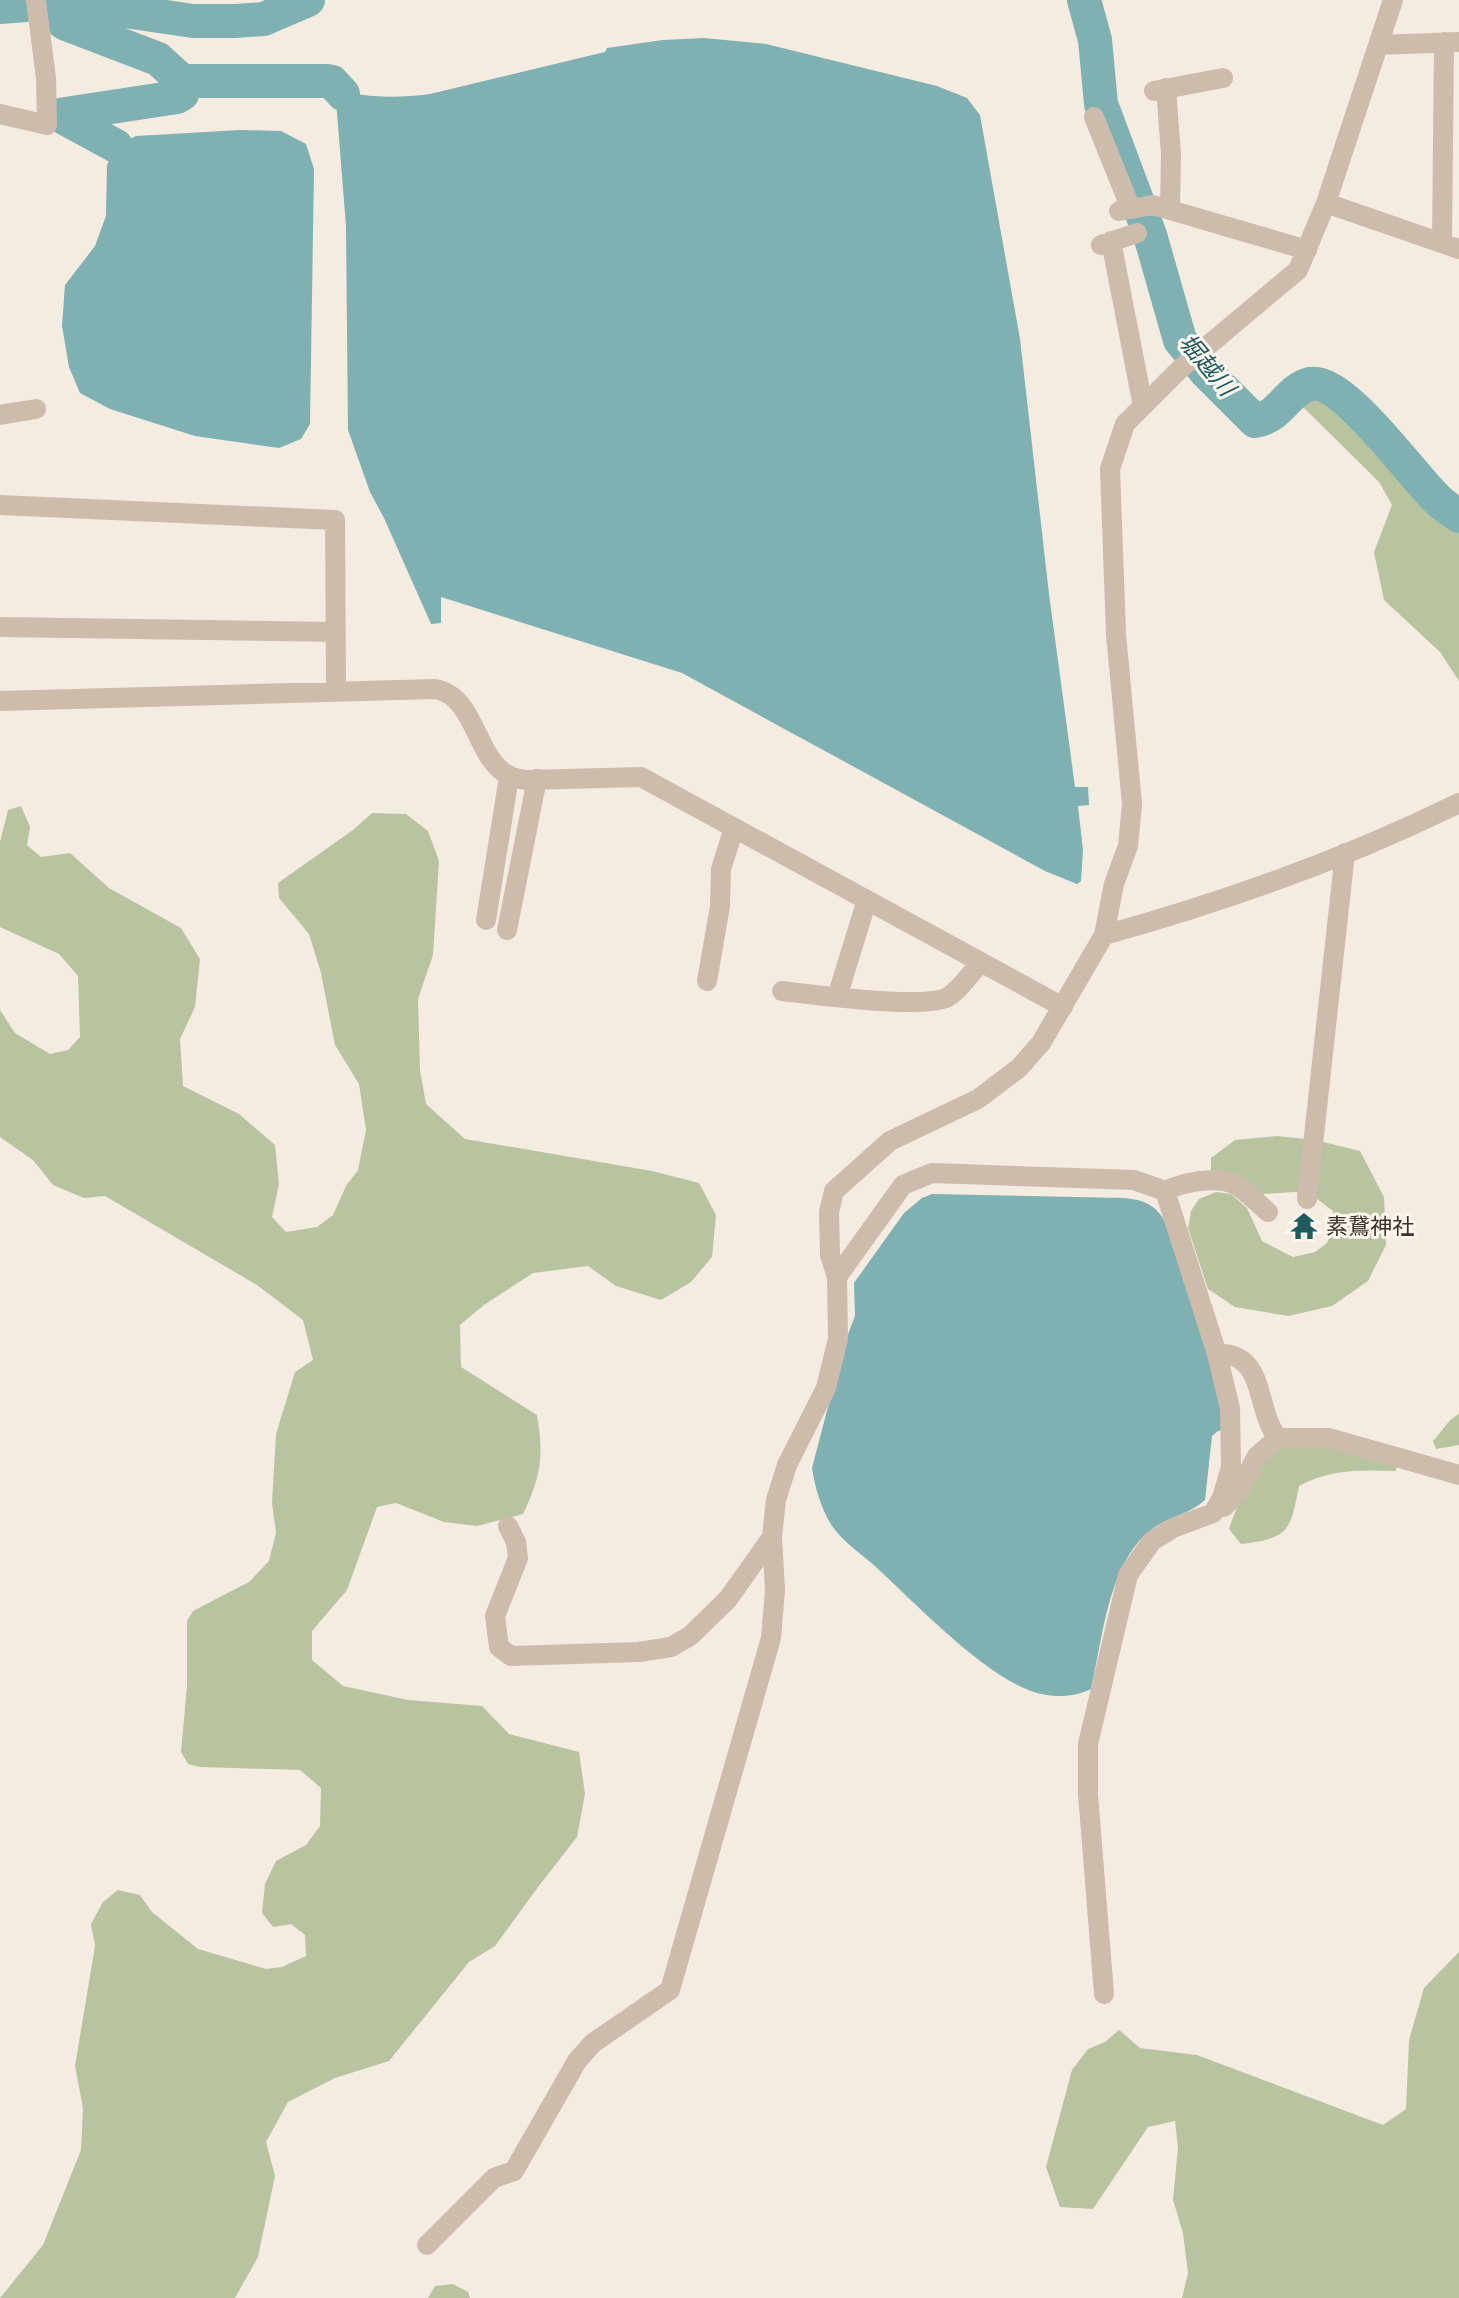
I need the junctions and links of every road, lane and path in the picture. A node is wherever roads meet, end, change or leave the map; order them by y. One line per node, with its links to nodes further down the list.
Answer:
1 (1393, 0): 4 (street)
2 (36, 5): 6 (street)
3 (1452, 42): 4 (street); 11 (street)
4 (1378, 45): 8 (street)
5 (1223, 78): 9 (street)
6 (0, 114)
7 (1094, 117): 9 (street)
8 (1326, 203): 11 (street); 12 (street)
9 (1170, 210): 12 (street)
10 (1137, 233): 13 (street)
11 (1450, 246)
12 (1307, 250): 13 (street)
13 (1143, 406): 29 (street)
14 (36, 409): 15 (street)
15 (0, 415)
16 (0, 505): 18 (street)
17 (0, 627): 18 (street)
18 (335, 632): 19 (street)
19 (336, 691): 20 (street); 21 (street)
20 (0, 701)
21 (509, 777): 22 (street); 27 (street)
22 (537, 779): 24 (street); 28 (street)
23 (1459, 803): 25 (street)
24 (734, 828): 26 (street); 31 (street)
25 (1345, 853): 29 (street); 36 (street)
26 (867, 900): 30 (street); 33 (street)
27 (486, 920)
28 (507, 930)
29 (1104, 935): 34 (street)
30 (981, 962): 33 (street); 34 (street)
31 (707, 981)
32 (782, 991): 33 (street)
33 (837, 997)
34 (1063, 1007): 38 (street)
35 (1165, 1191): 37 (street); 38 (street); 39 (street)
36 (1307, 1199)
37 (1268, 1212)
38 (837, 1277): 44 (street)
39 (1217, 1354): 40 (street); 42 (street)
40 (1278, 1438): 41 (street); 42 (street)
41 (1459, 1475)
42 (1213, 1513): 45 (street)
43 (508, 1526): 44 (street)
44 (772, 1537): 46 (street)
45 (1104, 1994)
46 (427, 2245)

